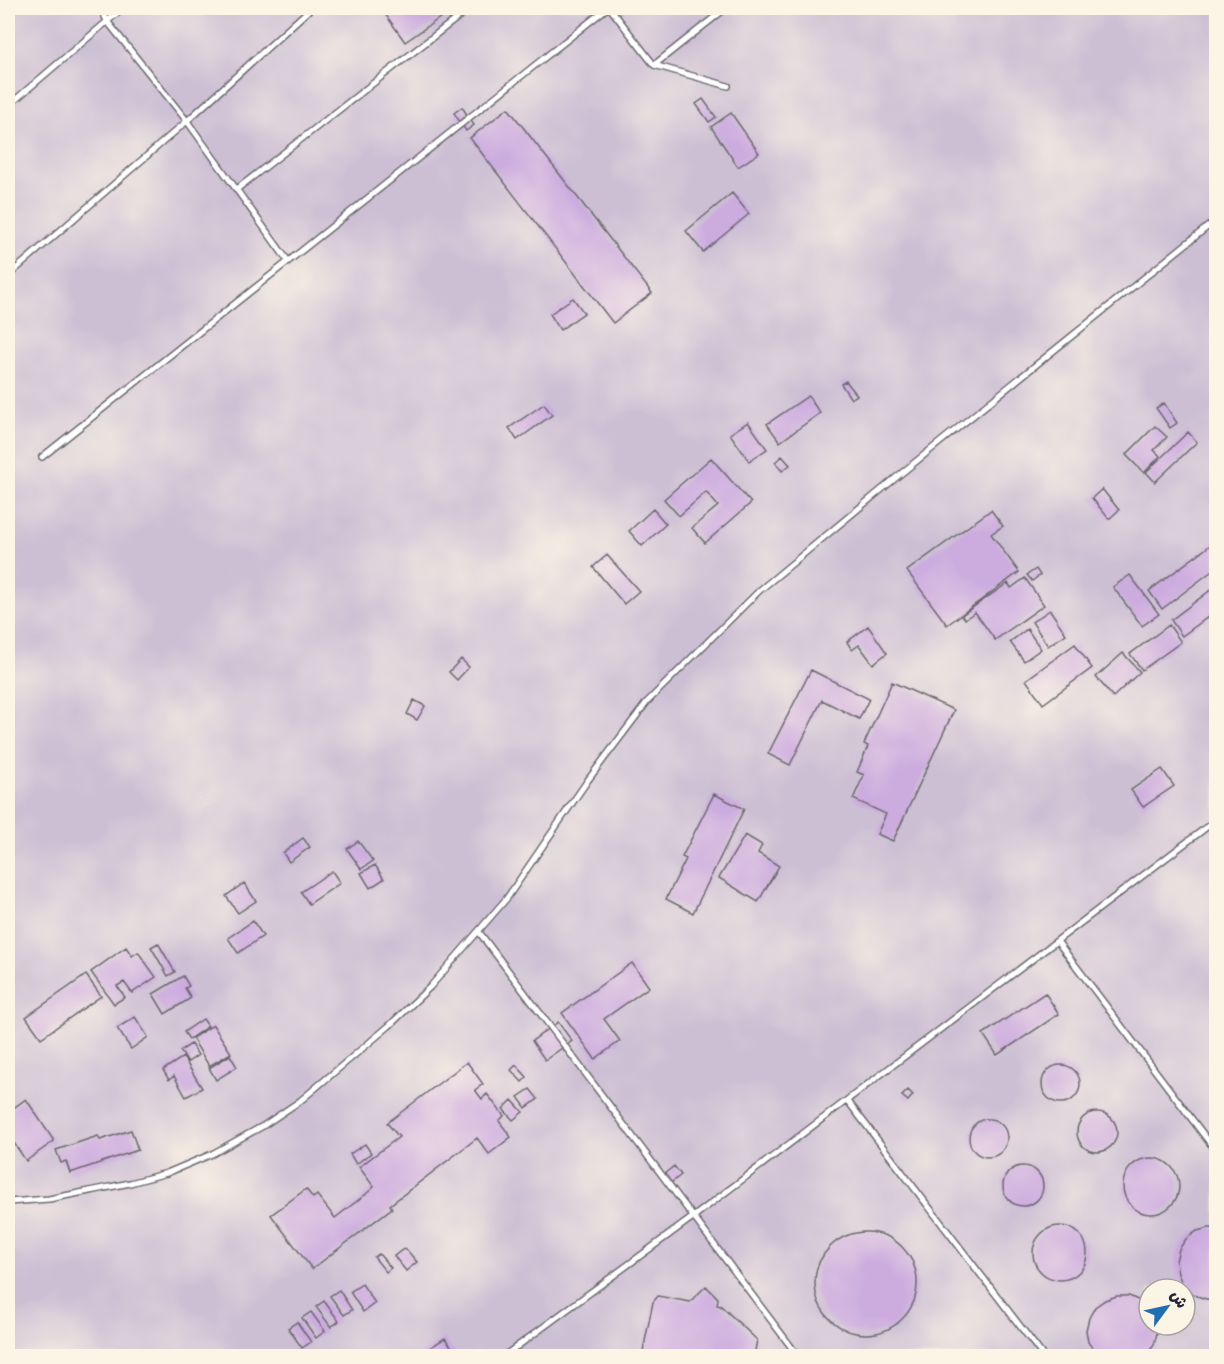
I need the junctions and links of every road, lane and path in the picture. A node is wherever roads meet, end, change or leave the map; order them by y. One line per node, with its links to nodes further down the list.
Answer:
1 (101, 8): 7 (lane)
2 (123, 8): 7 (lane)
3 (311, 8): 11 (lane)
4 (470, 8): 12 (lane)
5 (608, 8): 8 (lane); 14 (lane)
6 (726, 8): 8 (lane)
7 (107, 21): 10 (lane); 11 (lane)
8 (654, 65): 9 (lane)
9 (728, 86)
10 (8, 106)
11 (187, 120): 12 (lane); 15 (lane)
12 (237, 189): 14 (lane)
13 (1216, 220): 18 (lane)
14 (288, 261): 16 (lane)
15 (9, 275)
16 (42, 457)
17 (1216, 820): 19 (lane)
18 (479, 932): 22 (lane); 23 (lane)
19 (1057, 941): 20 (lane); 21 (lane)
20 (847, 1100): 23 (lane); 26 (lane)
21 (1216, 1151)
22 (8, 1202)
23 (693, 1217): 24 (lane); 25 (lane)
24 (504, 1356)
25 (798, 1356)
26 (1042, 1356)

